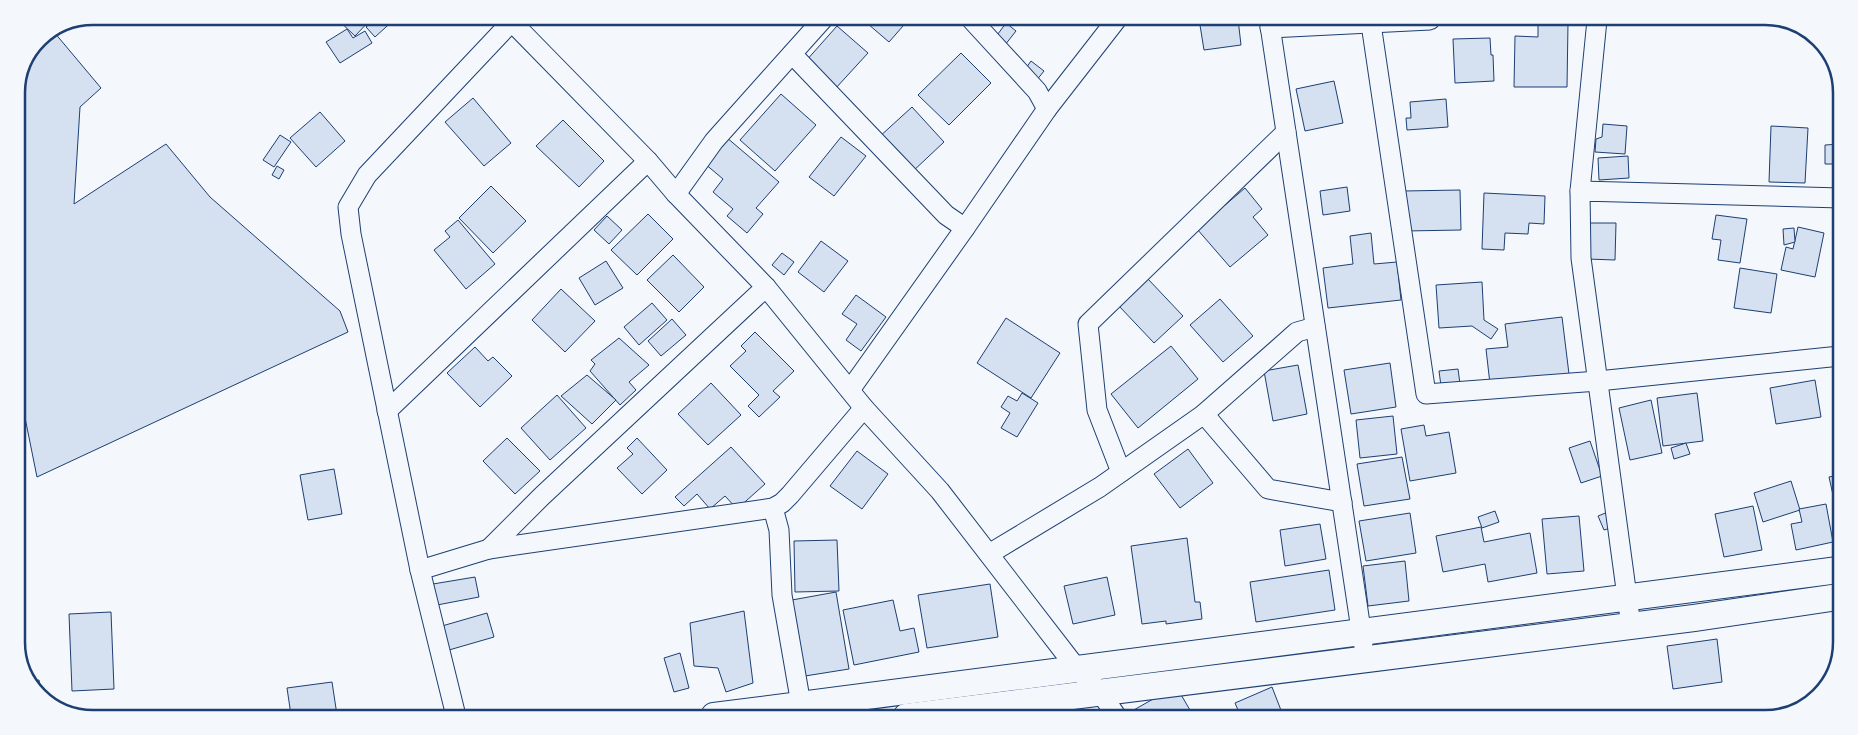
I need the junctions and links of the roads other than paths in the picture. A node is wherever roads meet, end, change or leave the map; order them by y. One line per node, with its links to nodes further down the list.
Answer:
1 (506, 25): 23 (street)
2 (518, 25): 12 (street)
3 (818, 25): 9 (street)
4 (977, 25): 10 (street)
5 (1112, 25): 10 (street)
6 (1270, 25): 11 (street)
7 (1371, 25): 20 (street)
8 (1597, 25): 13 (street)
9 (792, 54): 14 (street); 16 (street)
10 (1047, 109): 16 (street)
11 (1286, 132): 18 (street); 25 (street)
12 (648, 161): 14 (street); 23 (street)
13 (1580, 191): 15 (street); 20 (street)
14 (676, 194): 17 (street)
15 (1833, 198)
16 (965, 228): 21 (street)
17 (766, 286): 21 (street); 28 (street)
18 (1315, 327): 24 (street); 26 (street)
19 (1833, 357): 20 (street)
20 (1598, 381): 32 (street)
21 (850, 390): 22 (street)
22 (864, 408): 27 (street); 29 (street)
23 (387, 411): 30 (street)
24 (1204, 414): 25 (street); 26 (street)
25 (1121, 472): 29 (street)
26 (1342, 502): 35 (street)
27 (773, 508): 28 (street); 40 (street)
28 (489, 548): 30 (street)
29 (989, 554): 37 (street)
30 (420, 570): 39 (street)
31 (1833, 571): 32 (street)
32 (1628, 598): 34 (street); 35 (street)
33 (1833, 598): 34 (street)
34 (1631, 626): 36 (street)
35 (1361, 632): 36 (street); 37 (street)
36 (1365, 659): 38 (street)
37 (1078, 670): 38 (street); 40 (street)
38 (1100, 692): 41 (street); 42 (street)
39 (455, 710)
40 (802, 710)
41 (960, 710)
42 (1112, 710)

